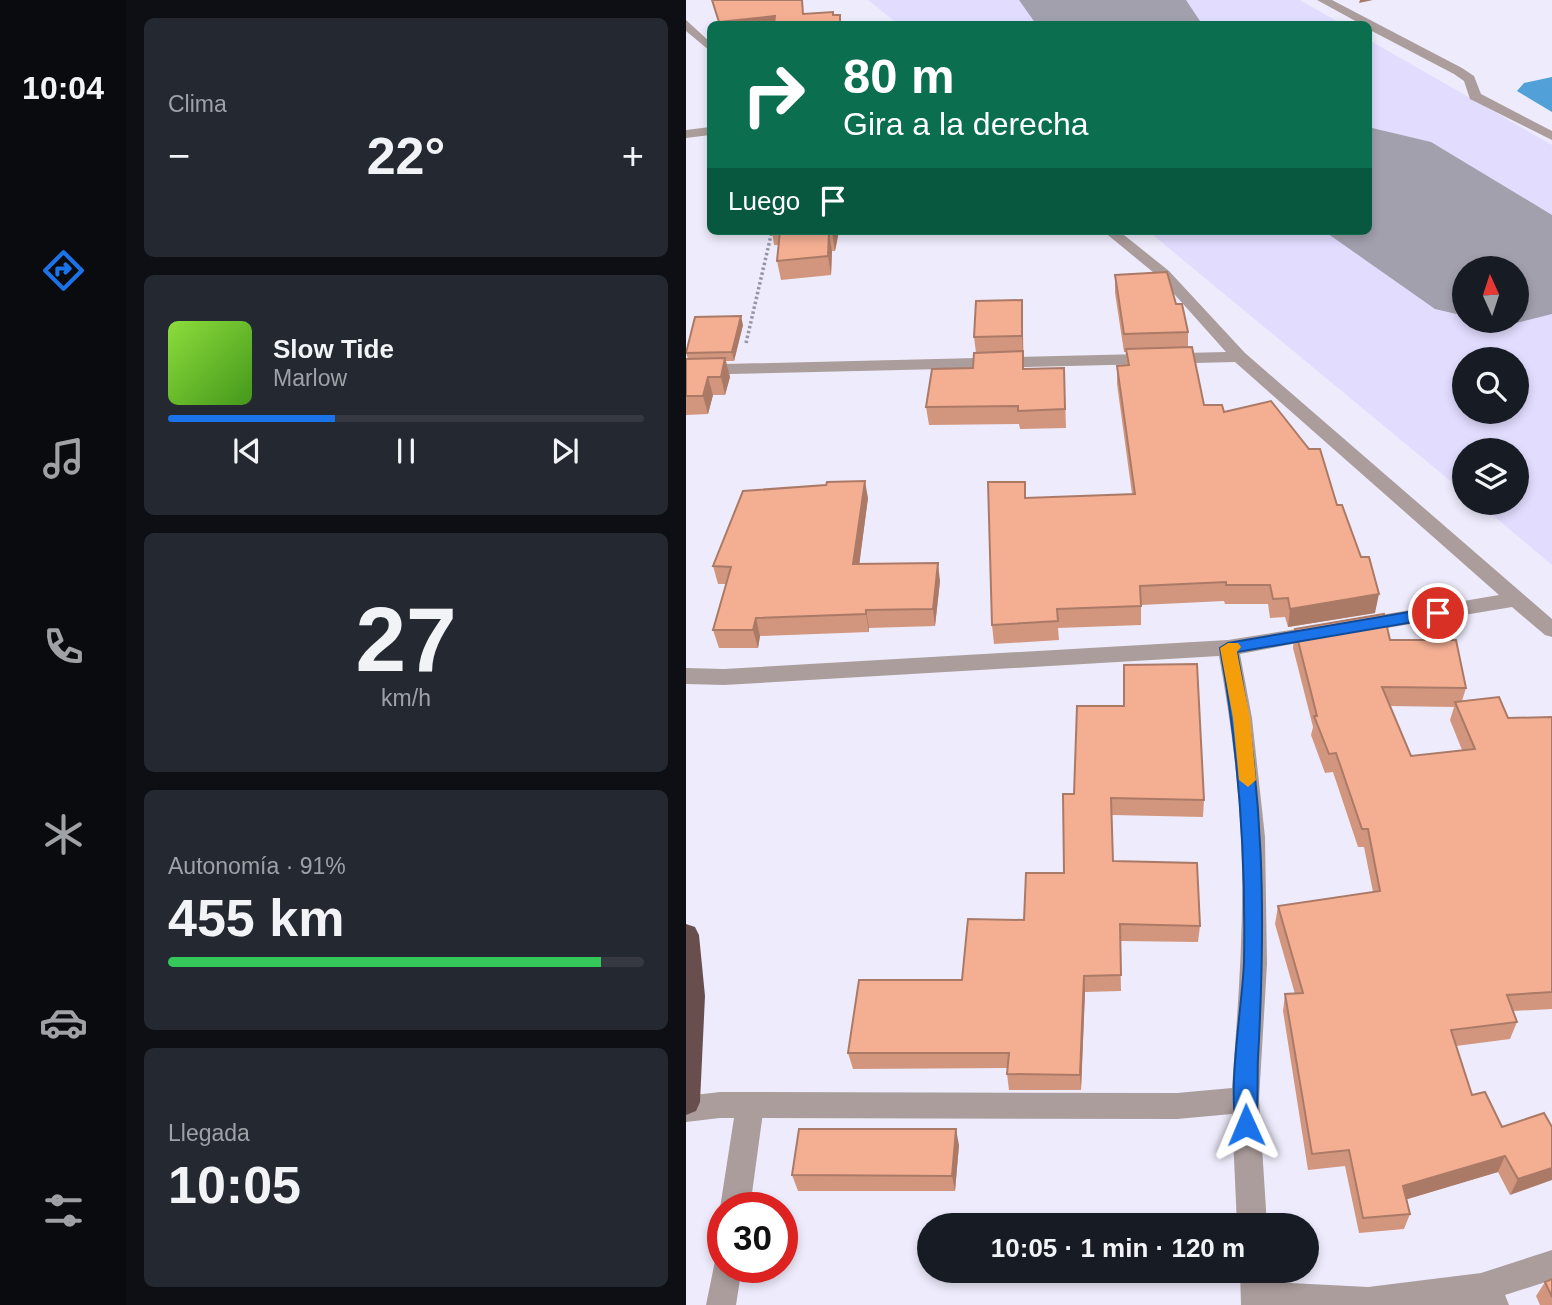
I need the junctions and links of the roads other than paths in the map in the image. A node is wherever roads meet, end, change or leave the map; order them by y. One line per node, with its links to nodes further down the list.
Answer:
1 (1323, 0): 2 (street)
2 (1363, 21)
3 (686, 24): 5 (street)
4 (1372, 26): 8 (street)
5 (707, 45)
6 (707, 131): 7 (street)
7 (686, 134)
8 (1552, 136)
9 (1115, 235): 10 (street)
10 (1239, 357): 11 (street); 12 (street)
11 (686, 370)
12 (1516, 599): 13 (street); 14 (street)
13 (1552, 630)
14 (1228, 648): 15 (street); 17 (street)
15 (686, 676)
16 (686, 935): 18 (highway)
17 (1245, 1100): 19 (street); 22 (street)
18 (686, 1102)
19 (750, 1105): 20 (street); 21 (street)
20 (686, 1109)
21 (737, 1192)
22 (1251, 1213)
23 (1552, 1265): 26 (street)
24 (724, 1283): 27 (street)
25 (1256, 1291): 26 (street)
26 (1488, 1296)
27 (721, 1305)

